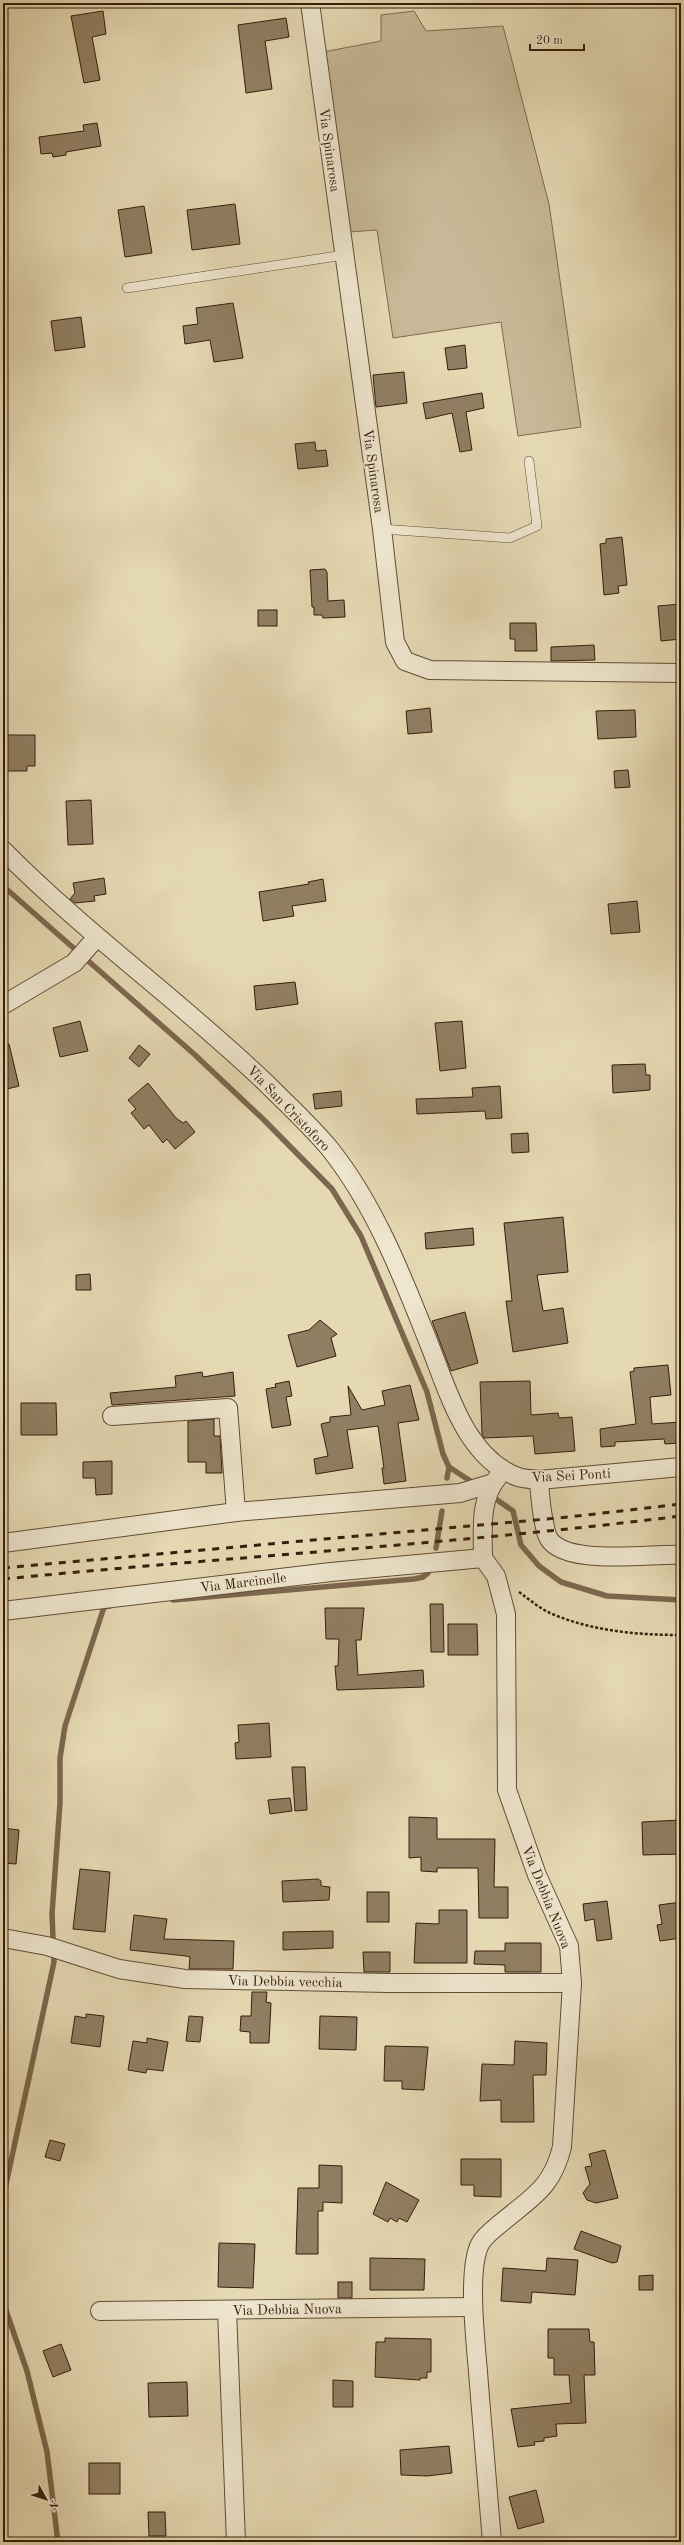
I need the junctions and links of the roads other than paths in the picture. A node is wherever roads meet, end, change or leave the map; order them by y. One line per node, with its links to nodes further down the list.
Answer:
1 (310, 3): 2 (street, Via Spinarosa)
2 (344, 255): 3 (lane); 5 (street, Via Spinarosa)
3 (127, 288)
4 (529, 461): 5 (lane)
5 (382, 529): 6 (street, Via Spinarosa)
6 (681, 673)
7 (3, 850): 8 (street, Via San Cristoforo)
8 (94, 940): 9 (street); 11 (street, Via San Cristoforo)
9 (3, 1004)
10 (112, 1416): 15 (street)
11 (474, 1441): 13 (street, Via Sei Ponti)
12 (681, 1467): 14 (street, Via Sei Ponti)
13 (498, 1476): 14 (street, Via Sei Ponti); 15 (street); 18 (street)
14 (539, 1480): 17 (street)
15 (236, 1512): 16 (street)
16 (3, 1543)
17 (681, 1555)
18 (483, 1558): 19 (street, Via Marcinelle); 21 (street, Via Debbia Nuova)
19 (3, 1611)
20 (3, 1938): 21 (street, Via Debbia vecchia)
21 (572, 1983): 22 (street, Via Debbia Nuova)
22 (473, 2307): 23 (street, Via Debbia Nuova); 26 (street, Via Debbia Nuova)
23 (227, 2310): 24 (street, Via Debbia Nuova); 25 (street)
24 (100, 2311)
25 (236, 2542)
26 (492, 2542)

